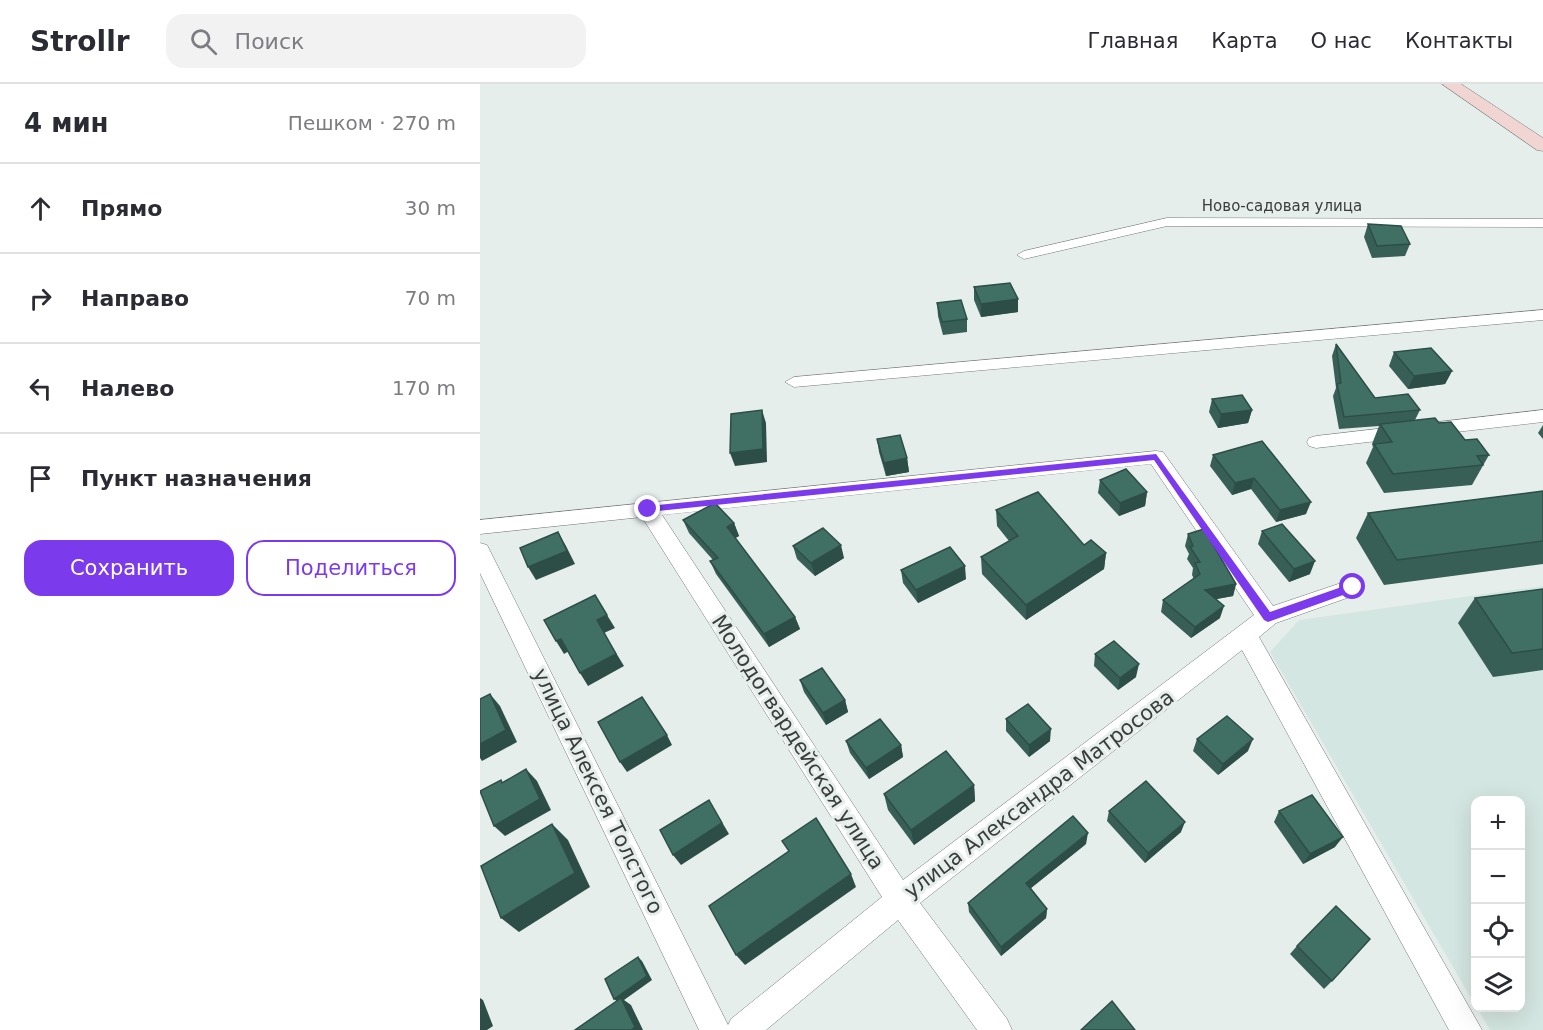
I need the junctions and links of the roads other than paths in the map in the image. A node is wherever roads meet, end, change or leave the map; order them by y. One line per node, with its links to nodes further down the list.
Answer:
1 (1450, 84): 2 (main road)
2 (1543, 146)
3 (1543, 223): 4 (street, Ново-садовая улица)
4 (1024, 255)
5 (1543, 315): 6 (street)
6 (794, 382)
7 (1543, 416): 8 (street)
8 (1316, 442)
9 (648, 509): 10 (street); 13 (street); 15 (street, Молодогвардейская улица)
10 (480, 527)
11 (480, 551): 16 (street, улица Алексея Толстого)
12 (1353, 587): 13 (street, улица Александра Матросова)
13 (1268, 617): 14 (street, улица Александра Матросова)
14 (1246, 635): 15 (street, улица Александра Матросова); 19 (street)
15 (900, 900): 17 (street, улица Александра Матросова); 18 (street, Молодогвардейская улица)
16 (716, 1030)
17 (742, 1030)
18 (996, 1030)
19 (1466, 1030)

